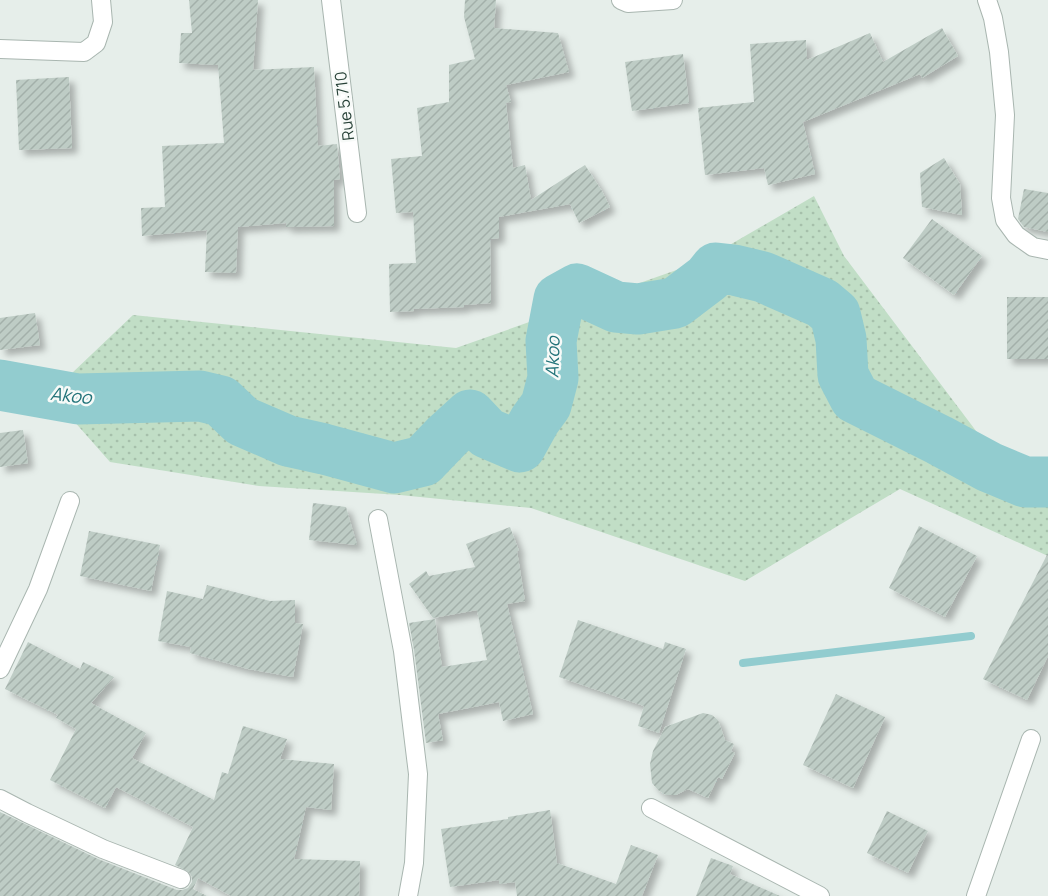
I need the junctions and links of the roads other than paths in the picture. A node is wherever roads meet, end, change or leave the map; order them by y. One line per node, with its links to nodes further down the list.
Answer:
1 (101, 0): 6 (street)
2 (331, 0): 7 (street, Rue 5.710)
3 (621, 0): 4 (street)
4 (673, 0)
5 (987, 0): 8 (street)
6 (0, 49)
7 (357, 213)
8 (1048, 250)
9 (70, 501): 11 (street)
10 (378, 519): 16 (street)
11 (0, 669)
12 (1031, 739): 18 (street)
13 (0, 799): 15 (street)
14 (651, 808): 17 (street)
15 (181, 879)
16 (408, 896)
17 (820, 896)
18 (976, 896)

